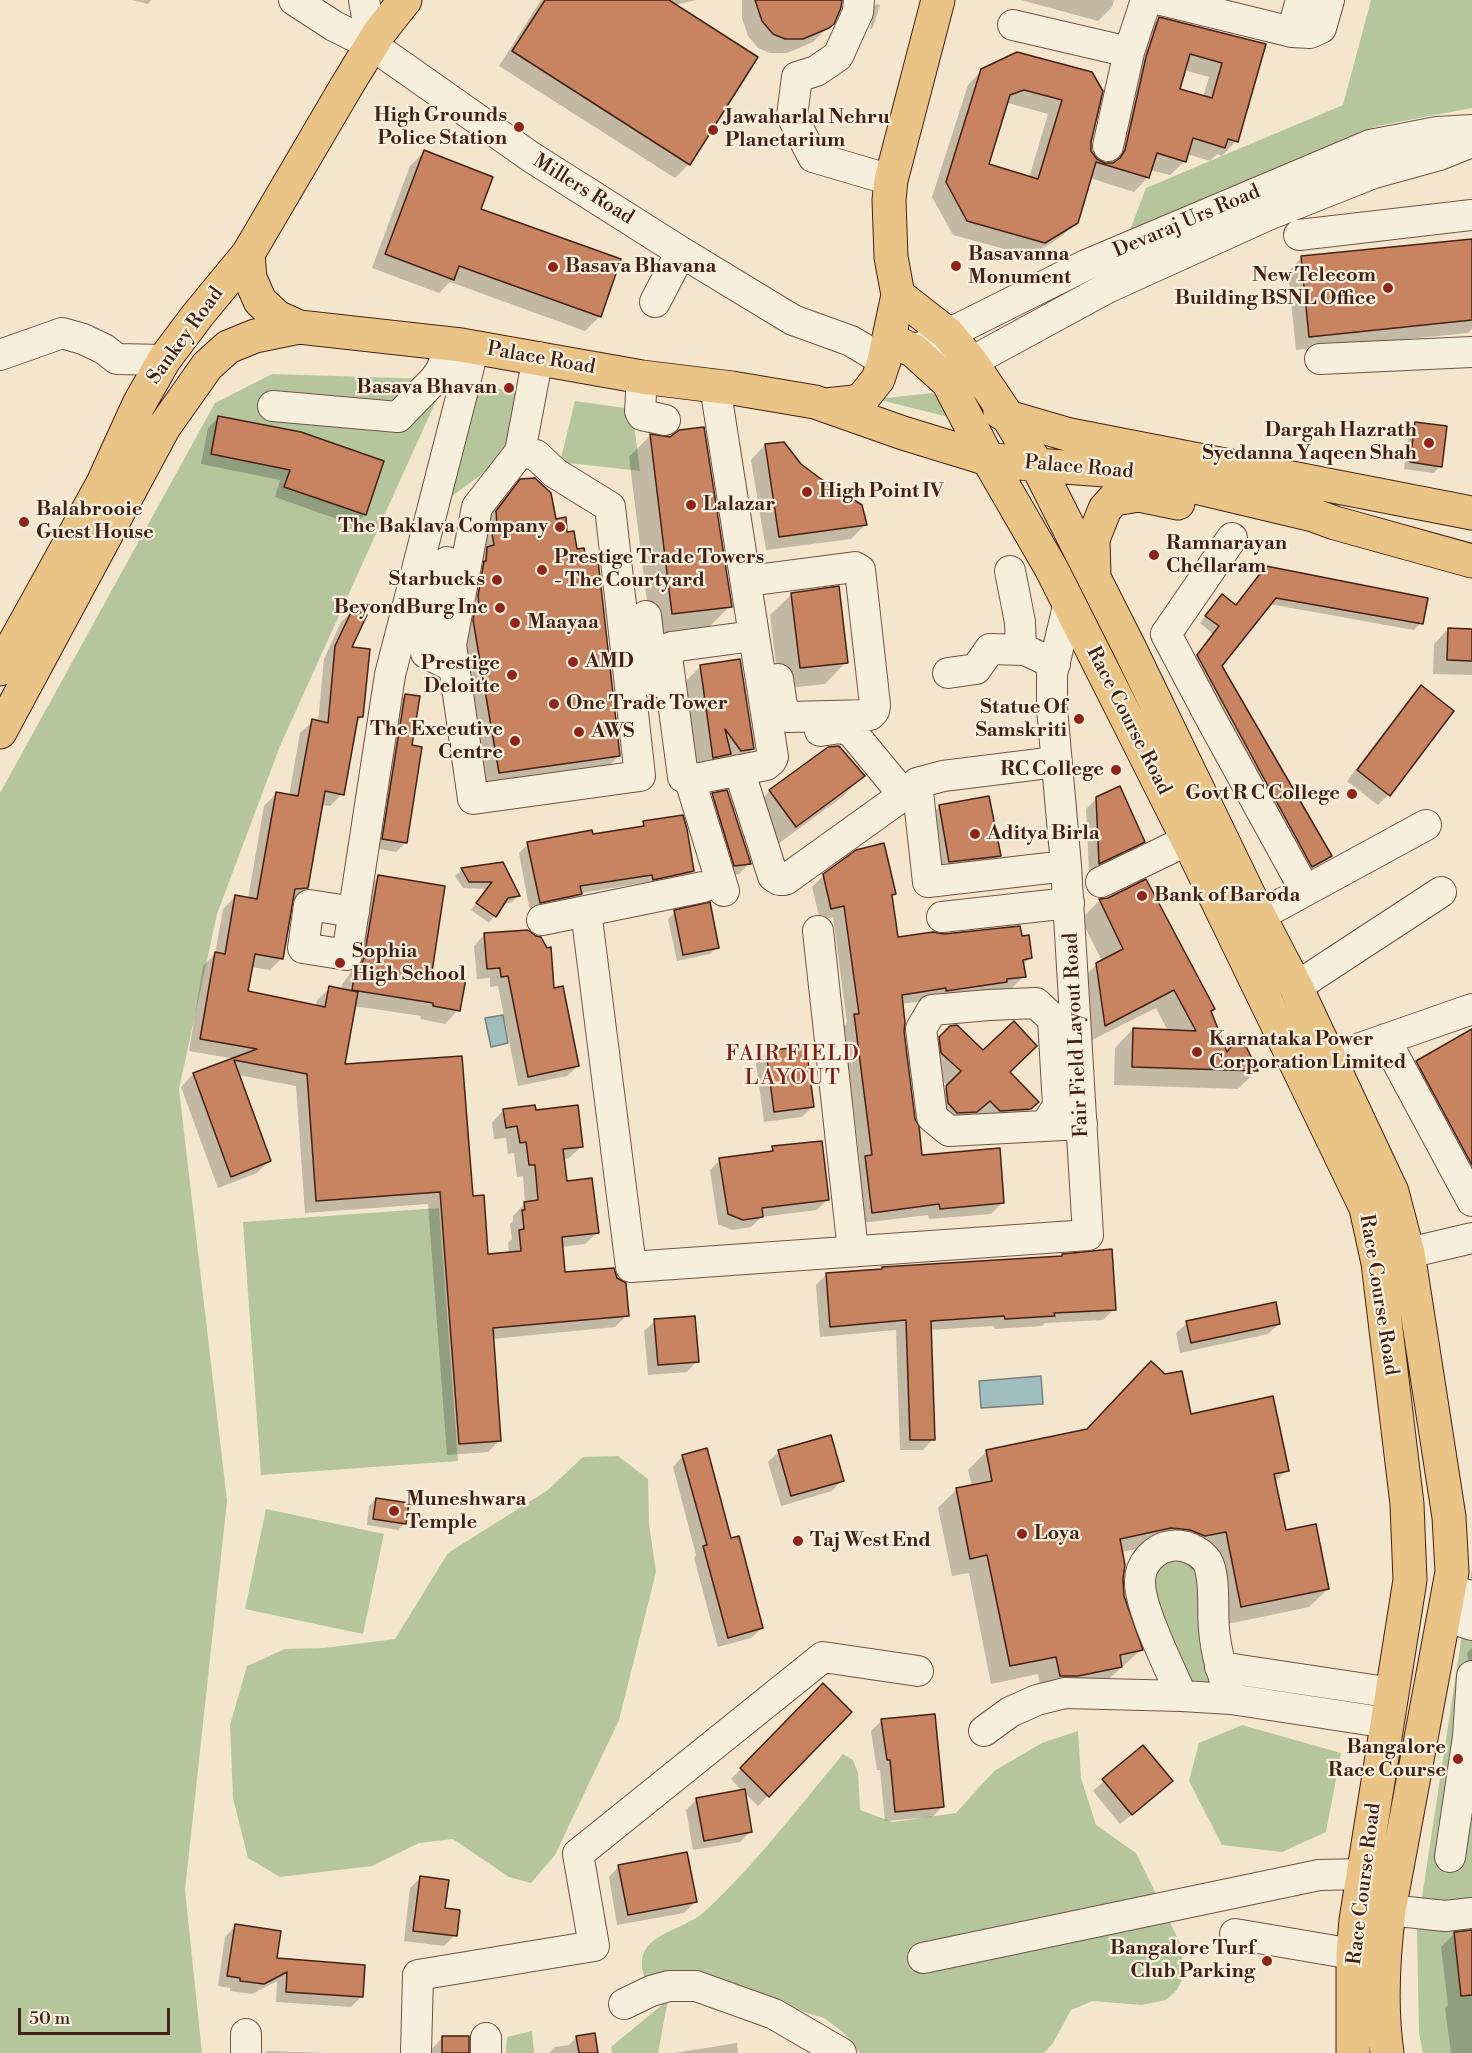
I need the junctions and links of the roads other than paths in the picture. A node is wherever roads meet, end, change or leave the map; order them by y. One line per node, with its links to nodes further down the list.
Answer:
1 (294, 0): 12 (street, Millers Road)
2 (364, 0): 12 (street)
3 (405, 0): 12 (main road, Sankey Road)
4 (859, 0): 17 (street)
5 (938, 0): 17 (main road)
6 (1146, 0): 13 (street)
7 (1161, 0): 11 (street)
8 (1302, 0): 11 (street)
9 (1329, 0): 11 (street)
10 (1013, 25): 13 (street)
11 (1292, 32)
12 (372, 45): 20 (street, Millers Road); 21 (main road, Sankey Road)
13 (1129, 52): 16 (street)
14 (1472, 130): 25 (street, Devaraj Urs Road)
15 (1472, 141): 33 (street, Devaraj Urs Road)
16 (1108, 146)
17 (891, 180): 22 (main road)
18 (1472, 215): 19 (street)
19 (1299, 235)
20 (681, 252): 23 (street); 33 (street, Millers Road)
21 (248, 254): 24 (main road); 32 (main road, Sankey Road)
22 (898, 295): 25 (main road, Race Course Road); 33 (main road, Palace Road)
23 (655, 302)
24 (300, 327): 26 (main road, Palace Road); 27 (main road, Palace Road)
25 (948, 334): 33 (main road, Race Course Road)
26 (255, 336): 34 (main road, Sankey Road)
27 (463, 346): 30 (main road, Palace Road); 38 (street); 73 (street)
28 (1472, 352): 31 (street)
29 (0, 355): 32 (street)
30 (548, 359): 35 (main road, Palace Road); 41 (street)
31 (1320, 359)
32 (164, 360): 34 (main road); 58 (main road, Sankey Road)
33 (924, 361): 37 (main road, Palace Road); 39 (main road, Race Course Road); 42 (main road, Race Course Road)
34 (207, 366): 60 (main road, Sankey Road)
35 (642, 376): 36 (main road, Palace Road); 40 (street)
36 (723, 387): 37 (main road, Palace Road); 51 (street); 54 (street)
37 (826, 405): 42 (main road, Palace Road)
38 (273, 406)
39 (1008, 417): 43 (main road, Race Course Road); 44 (main road, Palace Road)
40 (665, 420)
41 (528, 453): 57 (street); 61 (street)
42 (988, 459): 43 (main road, Palace Road); 52 (main road, Race Course Road)
43 (1037, 465): 46 (main road, Palace Road); 50 (main road, Race Course Road)
44 (1472, 513)
45 (459, 515): 57 (street)
46 (1335, 523): 48 (main road, Palace Road); 50 (main road, Palace Road)
47 (1232, 538): 70 (street)
48 (1472, 561)
49 (1010, 571): 55 (street)
50 (1094, 577): 75 (main road, Race Course Road)
51 (763, 579): 51 (street)
52 (1069, 602): 56 (street, Fair Field Layout Road); 67 (main road, Race Course Road)
53 (646, 616): 61 (street)
54 (753, 636): 62 (street); 65 (street)
55 (1021, 649): 56 (street); 59 (street)
56 (1055, 664): 63 (street, Fair Field Layout Road)
57 (455, 668): 61 (street)
58 (0, 669)
59 (948, 673)
60 (0, 732)
61 (634, 734)
62 (770, 740): 64 (street); 64 (street)
63 (1056, 762): 68 (street, Fair Field Layout Road); 68 (street)
64 (739, 770): 65 (street)
65 (690, 780): 74 (street)
66 (1426, 825): 70 (street)
67 (1188, 840): 69 (street); 97 (main road, Race Course Road)
68 (1066, 866): 72 (street, Fair Field Layout Road)
69 (1101, 882)
70 (1305, 890): 75 (street)
71 (1441, 892): 79 (street)
72 (1069, 903): 76 (street); 83 (street, Fair Field Layout Road)
73 (354, 912)
74 (586, 912): 77 (street); 87 (street, Fair Field Layout Road)
75 (1259, 916): 79 (main road, Race Course Road)
76 (942, 917)
77 (542, 920)
78 (818, 931): 87 (street)
79 (1296, 987): 82 (main road, Race Course Road)
80 (1472, 1009): 81 (street)
81 (1385, 1039): 82 (street); 85 (street)
82 (1331, 1060): 89 (main road, Race Course Road)
83 (1082, 1124): 84 (street); 87 (street, Fair Field Layout Road)
84 (1045, 1126): 84 (street)
85 (1472, 1201)
86 (1472, 1238): 89 (street)
87 (853, 1251)
88 (1472, 1256): 89 (street)
89 (1409, 1261): 90 (main road, Race Course Road)
90 (1459, 1607): 102 (main road, Race Course Road)
91 (1220, 1667): 94 (street); 95 (street); 96 (street)
92 (918, 1671): 108 (street)
93 (1472, 1676): 100 (street)
94 (1340, 1684): 97 (street); 98 (street)
95 (1182, 1696): 96 (street); 99 (street)
96 (1231, 1699): 98 (street)
97 (1390, 1708): 98 (street); 101 (main road, Race Course Road)
98 (1336, 1715)
99 (984, 1731)
100 (1450, 1857)
101 (1364, 1874): 105 (main road, Race Course Road); 106 (street)
102 (1389, 1910): 103 (street); 111 (main road, Race Course Road)
103 (1472, 1913)
104 (1235, 1934): 105 (street)
105 (1353, 1954): 110 (main road, Race Course Road)
106 (922, 1958)
107 (624, 2004): 109 (street)
108 (425, 2050)
109 (841, 2053)
110 (1353, 2053)
111 (1387, 2053)

